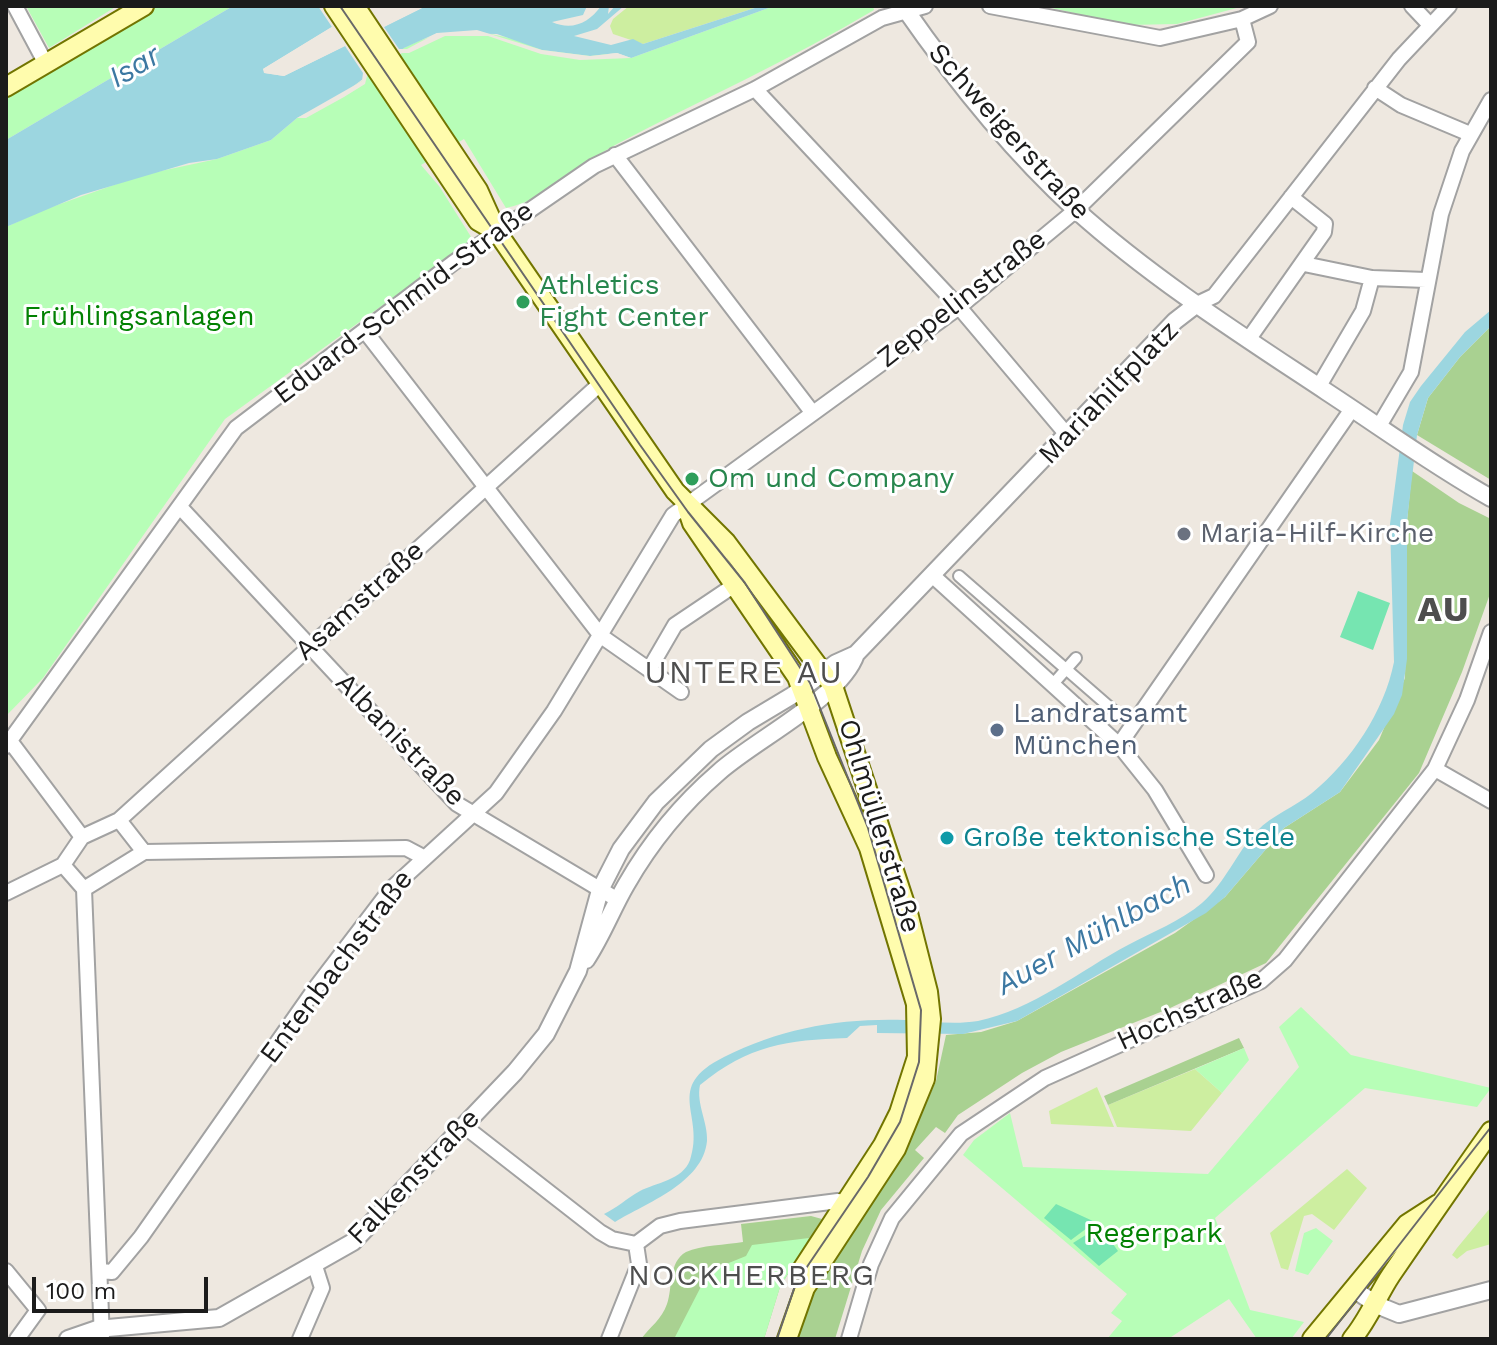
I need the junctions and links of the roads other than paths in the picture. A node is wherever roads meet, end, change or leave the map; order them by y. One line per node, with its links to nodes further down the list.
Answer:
1 (15, 6): 13 (street)
2 (144, 6): 13 (main road)
3 (334, 6): 22 (main road)
4 (355, 6): 22 (main road)
5 (925, 6): 10 (street, Eduard-Schmid-Straße)
6 (990, 6): 11 (street)
7 (1270, 6): 11 (street)
8 (1412, 6): 12 (street)
9 (1449, 6): 12 (street)
10 (904, 8): 16 (street, Eduard-Schmid-Straße); 21 (street, Schweigerstraße)
11 (1242, 19): 21 (street, Zeppelinstraße)
12 (1430, 25): 15 (street)
13 (46, 64): 14 (main road)
14 (6, 87)
15 (1375, 88): 18 (street); 20 (street)
16 (755, 89): 19 (street, Eduard-Schmid-Straße); 27 (street)
17 (1491, 100): 18 (street)
18 (1470, 134): 25 (street)
19 (615, 155): 22 (street, Eduard-Schmid-Straße); 33 (street)
20 (1291, 197): 23 (street); 26 (street)
21 (1076, 210): 26 (street, Schweigerstraße); 27 (street, Zeppelinstraße)
22 (497, 232): 28 (street, Eduard-Schmid-Straße); 30 (main road, Ohlmüllerstraße)
23 (1304, 264): 24 (street); 29 (street)
24 (1372, 278): 25 (street); 31 (street)
25 (1426, 280): 34 (street)
26 (1197, 304): 29 (street, Mariahilfplatz); 35 (street, Mariahilfplatz)
27 (959, 307): 33 (street, Zeppelinstraße); 35 (street)
28 (365, 331): 36 (street); 39 (street, Eduard-Schmid-Straße)
29 (1248, 340): 31 (street, Mariahilfplatz)
30 (601, 383): 36 (street, Asamstraße); 38 (main road, Ohlmüllerstraße)
31 (1319, 386): 32 (street, Mariahilfplatz)
32 (1352, 409): 34 (street, Mariahilfplatz); 55 (street)
33 (812, 412): 38 (street, Zeppelinstraße)
34 (1383, 429): 37 (street, Mariahilfplatz)
35 (1068, 436): 40 (street, Mariahilfplatz)
36 (485, 489): 44 (street); 45 (street, Asamstraße)
37 (1491, 498)
38 (686, 505): 42 (main road, Ohlmüllerstraße); 44 (street, Entenbachstraße); 49 (main road, Ohlmüllerstraße)
39 (180, 507): 45 (street, Albanistraße); 54 (street, Eduard-Schmid-Straße)
40 (932, 575): 49 (street, Mariahilfplatz); 50 (street)
41 (959, 576): 48 (street)
42 (736, 584): 47 (street); 52 (main road, Ohlmüllerstraße)
43 (1491, 632): 56 (street, Hochstraße)
44 (601, 636): 47 (street); 58 (street, Entenbachstraße)
45 (310, 646): 58 (street, Albanistraße); 59 (street, Asamstraße)
46 (1076, 658): 48 (street)
47 (650, 668): 51 (street)
48 (1067, 669): 50 (street); 53 (street)
49 (828, 680): 52 (street, Mariahilfplatz); 87 (main road, Ohlmüllerstraße)
50 (1053, 684): 55 (street)
51 (681, 692)
52 (805, 698): 66 (street, Falkenstraße); 68 (street, Falkenstraße); 73 (main road, Ohlmüllerstraße)
53 (1121, 717)
54 (8, 743): 60 (street)
55 (1119, 745): 64 (street)
56 (1435, 769): 57 (street); 88 (street, Hochstraße)
57 (1491, 801)
58 (473, 815): 62 (street, Entenbachstraße); 66 (street, Albanistraße)
59 (119, 820): 60 (street, Asamstraße); 61 (street)
60 (82, 837): 63 (street)
61 (144, 852): 62 (street); 65 (street)
62 (423, 857): 77 (street, Entenbachstraße)
63 (63, 865): 65 (street); 67 (street)
64 (1206, 875)
65 (84, 889): 77 (street)
66 (600, 890): 68 (street, Albanistraße); 69 (street, Falkenstraße)
67 (6, 893)
68 (618, 900): 69 (street, Falkenstraße)
69 (578, 971): 70 (street, Falkenstraße)
70 (464, 1126): 74 (street); 75 (street, Falkenstraße)
71 (1491, 1131): 72 (main road)
72 (1438, 1204): 78 (main road); 80 (main road)
73 (844, 1205): 74 (street); 86 (main road, Ohlmüllerstraße)
74 (636, 1244): 85 (street)
75 (315, 1266): 81 (street, Falkenstraße); 84 (street)
76 (6, 1271): 82 (street)
77 (100, 1271): 81 (street)
78 (1355, 1290): 80 (street); 89 (main road)
79 (1491, 1290): 80 (street)
80 (1377, 1305): 90 (main road)
81 (102, 1334): 83 (street, Falkenstraße)
82 (17, 1339)
83 (68, 1339)
84 (300, 1339)
85 (609, 1339)
86 (776, 1339)
87 (787, 1339)
88 (849, 1339)
89 (1312, 1339)
90 (1352, 1339)

